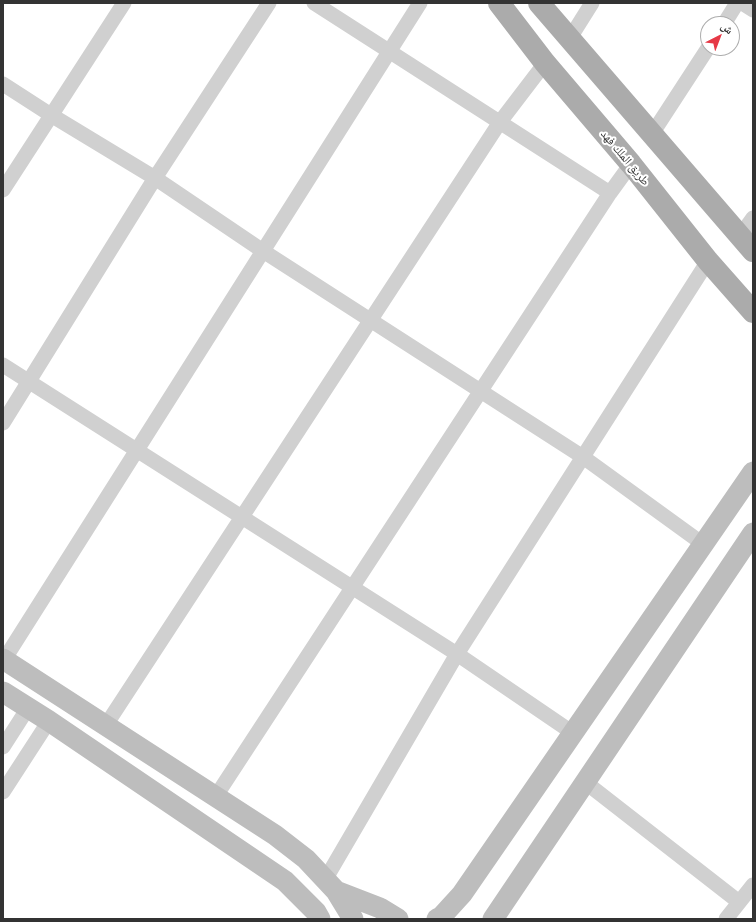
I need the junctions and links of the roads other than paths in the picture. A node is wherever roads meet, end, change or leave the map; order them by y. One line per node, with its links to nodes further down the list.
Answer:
1 (124, 3): 17 (street)
2 (269, 3): 21 (street)
3 (314, 3): 13 (street)
4 (420, 3): 13 (street)
5 (499, 3): 15 (main road, طريق الملك فهد)
6 (539, 3): 12 (main road)
7 (592, 3): 12 (street)
8 (738, 3): 11 (street)
9 (742, 3): 10 (street)
10 (753, 10)
11 (729, 16)
12 (570, 38): 19 (main road)
13 (389, 51): 18 (street); 26 (street)
14 (703, 56): 19 (street)
15 (545, 63): 18 (street); 20 (main road, طريق الملك فهد)
16 (3, 84): 17 (street)
17 (51, 115): 21 (street); 22 (street)
18 (500, 122): 23 (street); 29 (street)
19 (652, 134): 25 (main road)
20 (631, 164): 23 (street); 27 (main road, طريق الملك فهد)
21 (155, 178): 26 (street); 31 (street)
22 (3, 190)
23 (610, 193): 32 (street)
24 (753, 218): 25 (street)
25 (747, 244)
26 (263, 251): 29 (street); 34 (street)
27 (708, 261): 28 (main road, طريق الملك فهد); 35 (street)
28 (753, 312)
29 (371, 320): 32 (street); 37 (street)
30 (3, 365): 31 (street)
31 (29, 382): 33 (street); 34 (street)
32 (481, 391): 35 (street); 40 (street)
33 (3, 423)
34 (137, 450): 37 (street); 42 (street)
35 (583, 457): 39 (street); 41 (street)
36 (753, 472): 39 (street)
37 (242, 517): 40 (street); 46 (street)
38 (753, 533): 49 (street)
39 (703, 544): 47 (street)
40 (353, 587): 41 (street); 51 (street)
41 (457, 654): 47 (street); 53 (street)
42 (4, 660): 46 (street)
43 (3, 692): 44 (street)
44 (28, 708): 45 (street); 48 (street)
45 (49, 721): 50 (street); 55 (street)
46 (106, 725): 51 (street)
47 (573, 733): 58 (street)
48 (3, 747)
49 (585, 782): 54 (street); 59 (street)
50 (3, 792)
51 (216, 796): 53 (street)
52 (753, 885): 54 (street)
53 (331, 886): 56 (street); 57 (street)
54 (739, 902): 60 (street)
55 (320, 919)
56 (352, 919)
57 (398, 919)
58 (437, 919)
59 (493, 919)
60 (726, 919)

